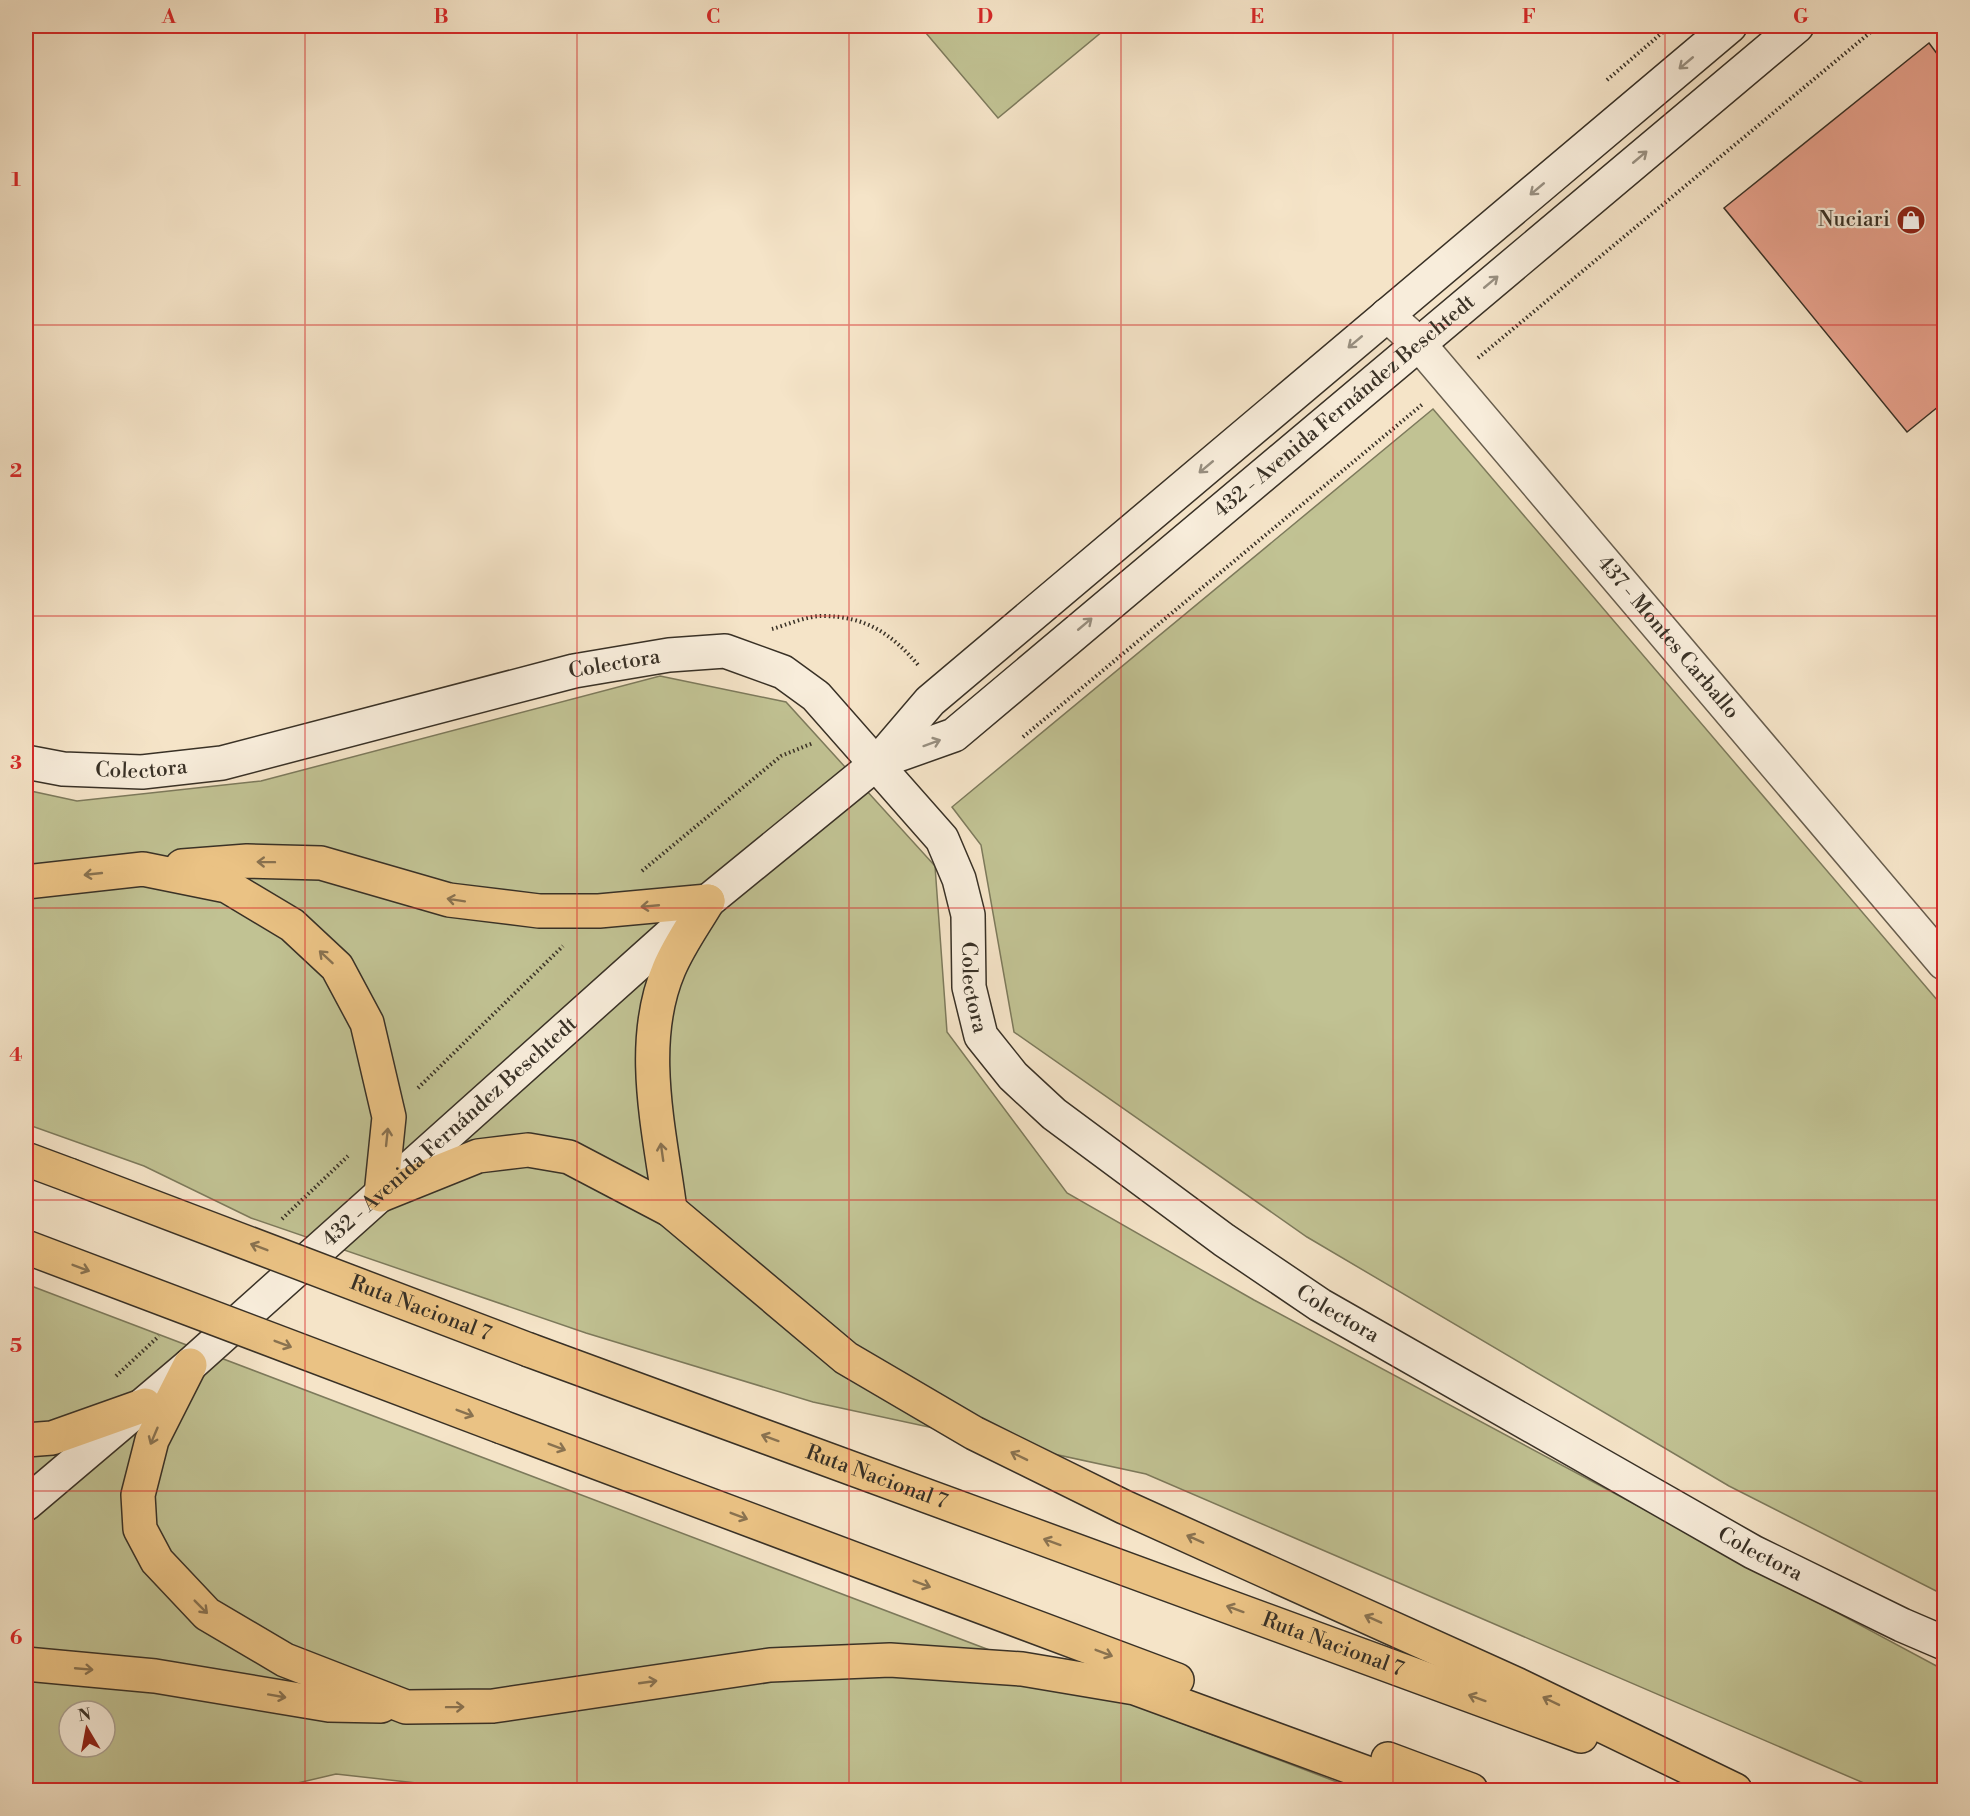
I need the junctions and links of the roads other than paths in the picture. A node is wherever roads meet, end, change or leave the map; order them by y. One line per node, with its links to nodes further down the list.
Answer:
1 (1730, 26): 3 (street, 432 - Avenida Fernández Beschtedt, one-way to 3)
2 (1797, 26): 4 (street, 432 - Avenida Fernández Beschtedt, one-way to 2)
3 (1387, 315): 4 (street, 437 - Montes Carballo); 6 (street, 432 - Avenida Fernández Beschtedt, one-way to 6)
4 (1418, 343): 6 (street, 432 - Avenida Fernández Beschtedt, one-way to 4); 10 (street, 437 - Montes Carballo)
5 (26, 762): 6 (street, Colectora)
6 (877, 763): 9 (street, 432 - Avenida Fernández Beschtedt); 19 (street, Colectora)
7 (143, 869): 8 (highway, one-way to 8); 9 (highway, one-way to 7); 12 (highway, one-way to 7)
8 (26, 882)
9 (708, 901): 12 (street, 432 - Avenida Fernández Beschtedt); 13 (highway, one-way to 9)
10 (1944, 963)
11 (26, 1159): 24 (highway, Ruta Nacional 7, one-way to 11, bridge)
12 (381, 1195): 13 (highway); 15 (street, 432 - Avenida Fernández Beschtedt)
13 (670, 1210): 25 (highway, one-way to 13)
14 (26, 1247): 23 (highway, one-way to 23, bridge)
15 (190, 1365): 16 (street, 432 - Avenida Fernández Beschtedt); 21 (highway, one-way to 21)
16 (144, 1405): 17 (highway); 18 (street, 432 - Avenida Fernández Beschtedt)
17 (26, 1440)
18 (26, 1504)
19 (1944, 1643)
20 (26, 1664): 21 (highway, one-way to 21)
21 (406, 1707): 22 (highway, one-way to 22)
22 (1413, 1791)
23 (1471, 1791)
24 (1729, 1791)
25 (1735, 1791)

